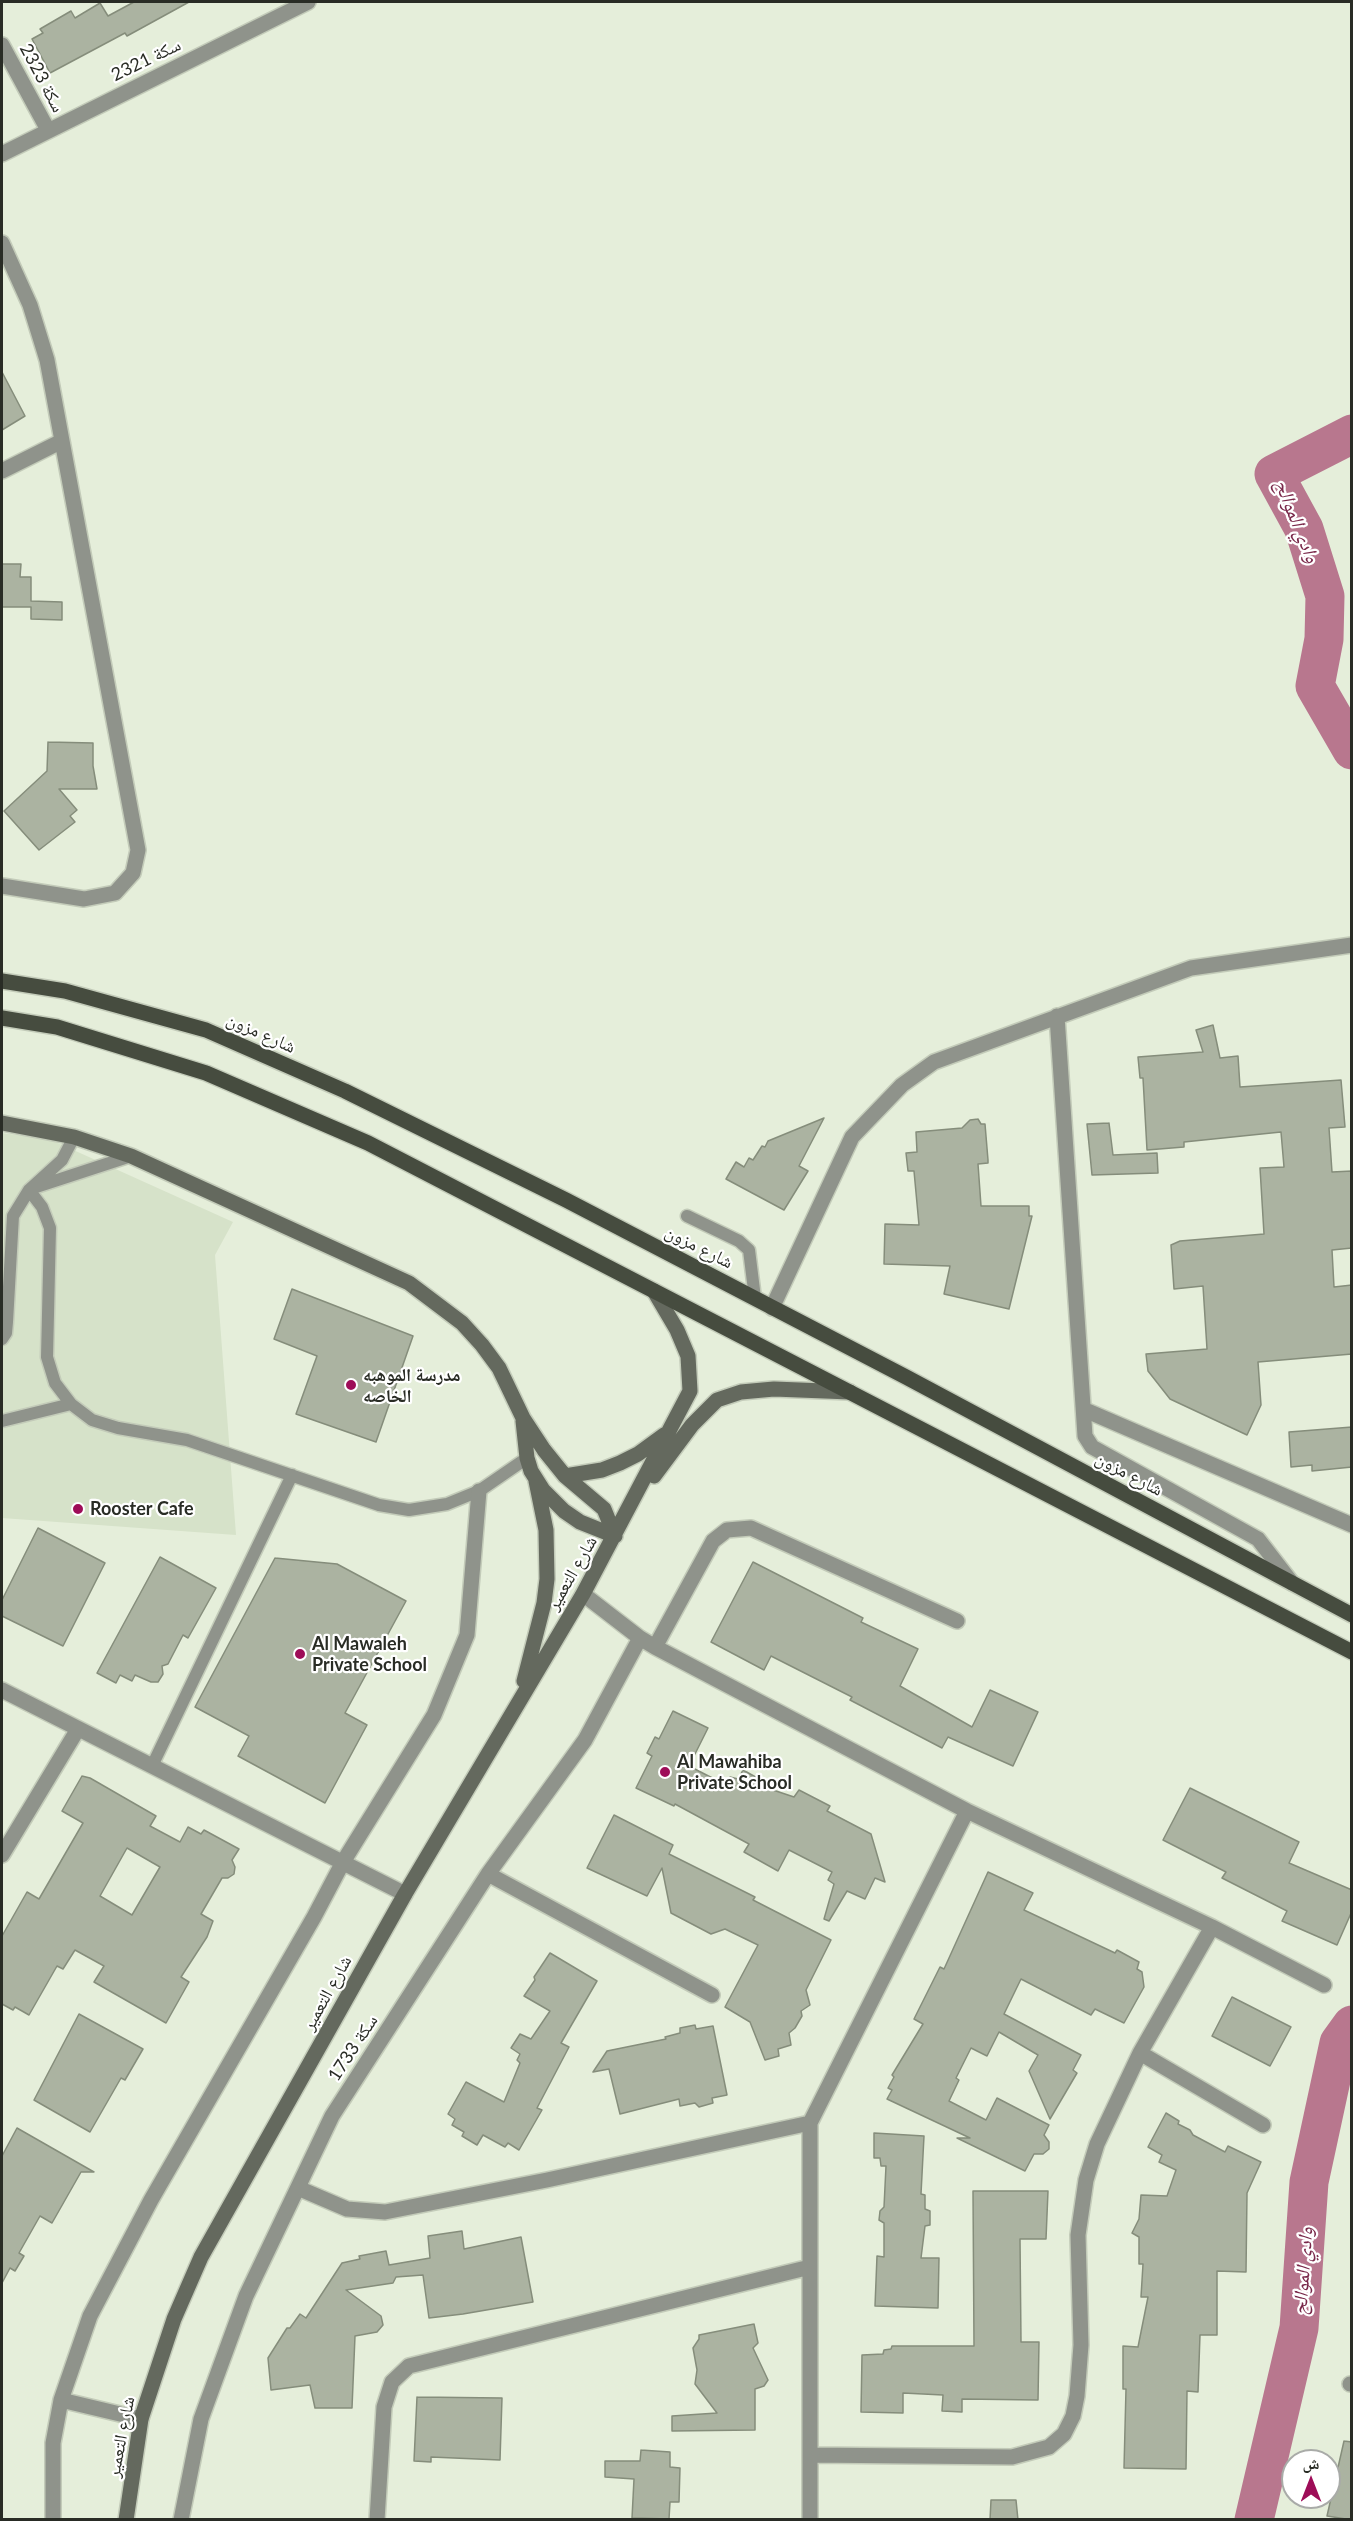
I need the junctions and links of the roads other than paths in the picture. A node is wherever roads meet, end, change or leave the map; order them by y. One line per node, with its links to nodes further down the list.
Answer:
1 (308, 2): 3 (street, سكة 2321)
2 (2, 45): 3 (street, سكة 2323)
3 (48, 130): 4 (street, سكة 2321)
4 (2, 154)
5 (2, 243): 6 (street)
6 (62, 441): 7 (street); 8 (street)
7 (2, 471)
8 (2, 886)
9 (1352, 945): 11 (street)
10 (2, 981): 20 (main road, شارع مزون)
11 (1057, 1016): 21 (street); 25 (street)
12 (2, 1018): 19 (main road)
13 (2, 1123): 14 (main road)
14 (74, 1137): 15 (main road); 16 (lane)
15 (130, 1156): 16 (lane); 26 (main road)
16 (29, 1190): 17 (lane); 24 (lane)
17 (7, 1216): 22 (lane)
18 (687, 1216): 20 (lane)
19 (654, 1291): 23 (main road); 28 (main road, شارع التعمير)
20 (755, 1298): 21 (main road, شارع مزون)
21 (772, 1308): 37 (main road, شارع مزون)
22 (2, 1339)
23 (850, 1392): 34 (main road, شارع التعمير); 43 (main road)
24 (70, 1404): 27 (lane); 30 (lane)
25 (1084, 1410): 35 (street); 37 (street)
26 (523, 1418): 29 (main road); 31 (main road)
27 (2, 1421)
28 (669, 1431): 31 (main road); 34 (main road, شارع التعمير)
29 (527, 1458): 32 (main road); 33 (lane)
30 (292, 1475): 33 (lane); 47 (lane)
31 (565, 1476): 36 (main road)
32 (536, 1481): 36 (main road); 45 (main road)
33 (479, 1491): 50 (street)
34 (628, 1513): 36 (main road, شارع التعمير)
35 (1352, 1525)
36 (615, 1536): 38 (main road, شارع التعمير)
37 (1292, 1583): 39 (main road, شارع مزون)
38 (583, 1594): 41 (street); 45 (main road, شارع التعمير)
39 (1352, 1615)
40 (957, 1621): 42 (street)
41 (640, 1638): 42 (street); 51 (street, سكة 1733)
42 (655, 1647): 48 (street)
43 (1352, 1652)
44 (2, 1690): 46 (street)
45 (520, 1699): 52 (main road, شارع التعمير)
46 (78, 1729): 47 (street); 49 (street)
47 (152, 1766): 50 (street)
48 (967, 1811): 53 (street); 57 (street)
49 (2, 1855)
50 (343, 1862): 52 (street); 61 (street)
51 (488, 1874): 55 (street); 59 (street, سكة 1733)
52 (405, 1894): 62 (main road, شارع التعمير)
53 (1212, 1927): 54 (street); 56 (street)
54 (1324, 1985)
55 (712, 1995)
56 (1140, 2053): 58 (street); 63 (street)
57 (810, 2123): 59 (street); 60 (street)
58 (1263, 2125)
59 (298, 2188): 66 (street, سكة 1733)
60 (810, 2267): 63 (street); 67 (street)
61 (62, 2400): 62 (street); 64 (street)
62 (141, 2419): 65 (main road, شارع التعمير)
63 (811, 2455): 68 (street)
64 (53, 2520)
65 (126, 2520)
66 (180, 2520)
67 (377, 2520)
68 (810, 2520)

